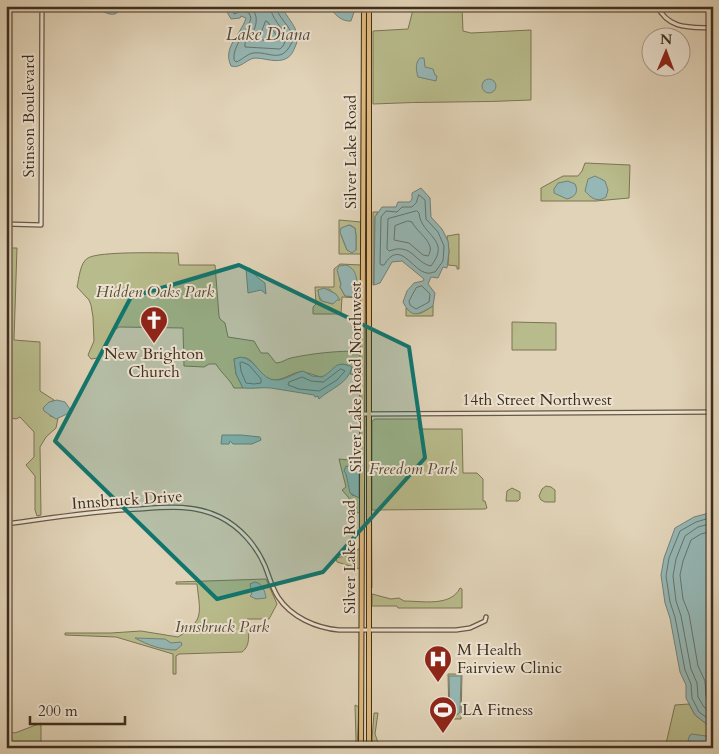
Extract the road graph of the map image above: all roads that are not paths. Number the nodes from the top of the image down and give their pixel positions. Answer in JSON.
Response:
{"nodes":[{"id":1,"x":42,"y":6,"type":"edge"},
{"id":2,"x":364,"y":6,"type":"edge"},
{"id":3,"x":369,"y":6,"type":"edge"},
{"id":4,"x":657,"y":6,"type":"edge"},
{"id":5,"x":713,"y":28,"type":"edge"},
{"id":6,"x":6,"y":224,"type":"edge"},
{"id":7,"x":713,"y":412,"type":"edge"},
{"id":8,"x":362,"y":414,"type":"junction"},
{"id":9,"x":368,"y":414,"type":"junction"},
{"id":10,"x":6,"y":524,"type":"edge"},
{"id":11,"x":486,"y":617,"type":"dead end"},
{"id":12,"x":363,"y":630,"type":"junction"},
{"id":13,"x":368,"y":630,"type":"junction"},
{"id":14,"x":361,"y":747,"type":"edge"},
{"id":15,"x":369,"y":748,"type":"edge"}],
"edges":[{"from":1,"to":6,"type":"street","name":"Stinson Boulevard"},
{"from":2,"to":8,"type":"main road","name":"Silver Lake Road"},
{"from":3,"to":9,"type":"main road","name":"Silver Lake Road Northwest"},
{"from":4,"to":5,"type":"street"},
{"from":7,"to":9,"type":"street","name":"14th Street Northwest"},
{"from":8,"to":9,"type":"street","name":"14th Street Northwest"},
{"from":8,"to":12,"type":"main road","name":"Silver Lake Road"},
{"from":9,"to":13,"type":"main road","name":"Silver Lake Road Northwest"},
{"from":10,"to":12,"type":"street","name":"Innsbruck Drive"},
{"from":11,"to":13,"type":"street","name":"Innsbruck Drive"},
{"from":12,"to":13,"type":"street","name":"Innsbruck Drive"},
{"from":12,"to":14,"type":"main road","name":"Silver Lake Road"},
{"from":13,"to":15,"type":"main road","name":"Silver Lake Road Northwest"}]}
